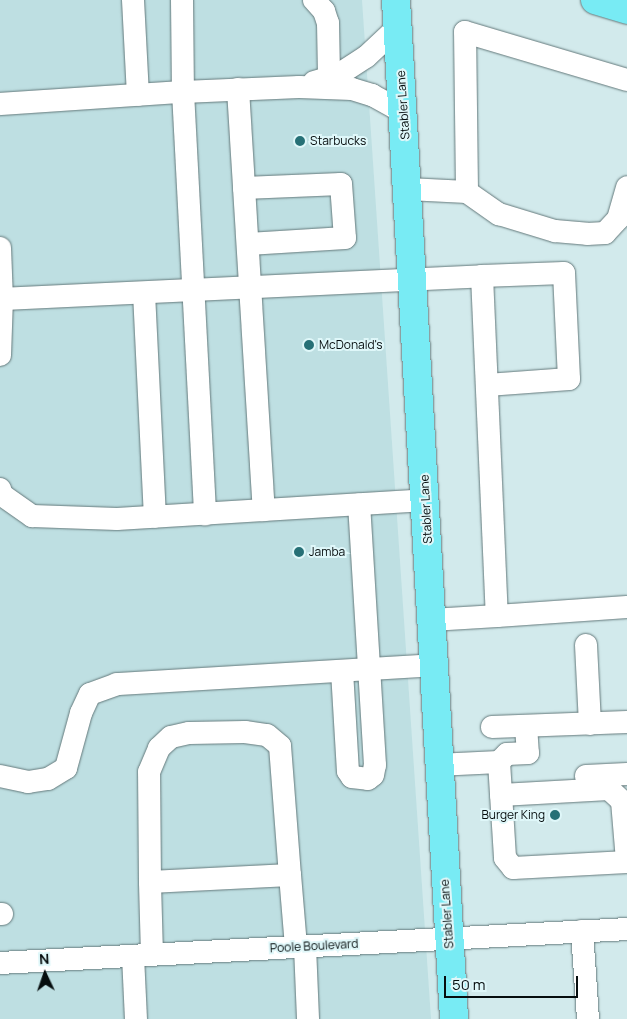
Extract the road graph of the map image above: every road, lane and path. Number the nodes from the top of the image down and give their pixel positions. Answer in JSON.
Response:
{"nodes":[{"id":1,"x":133,"y":0,"type":"edge"},
{"id":2,"x":182,"y":0,"type":"edge"},
{"id":3,"x":314,"y":0,"type":"edge"},
{"id":4,"x":396,"y":0,"type":"edge"},
{"id":5,"x":596,"y":0,"type":"edge"},
{"id":6,"x":627,"y":10,"type":"edge"},
{"id":7,"x":398,"y":28,"type":"junction"},
{"id":8,"x":329,"y":78,"type":"junction"},
{"id":9,"x":627,"y":80,"type":"edge"},
{"id":10,"x":299,"y":87,"type":"junction"},
{"id":11,"x":238,"y":89,"type":"junction"},
{"id":12,"x":183,"y":92,"type":"junction"},
{"id":13,"x":138,"y":95,"type":"junction"},
{"id":14,"x":0,"y":104,"type":"edge"},
{"id":15,"x":403,"y":112,"type":"junction"},
{"id":16,"x":627,"y":187,"type":"edge"},
{"id":17,"x":244,"y":188,"type":"junction"},
{"id":18,"x":408,"y":189,"type":"junction"},
{"id":19,"x":467,"y":192,"type":"junction"},
{"id":20,"x":248,"y":244,"type":"junction"},
{"id":21,"x":0,"y":248,"type":"edge"},
{"id":22,"x":482,"y":276,"type":"junction"},
{"id":23,"x":414,"y":279,"type":"junction"},
{"id":24,"x":250,"y":287,"type":"junction"},
{"id":25,"x":193,"y":290,"type":"junction"},
{"id":26,"x":144,"y":292,"type":"junction"},
{"id":27,"x":2,"y":299,"type":"junction"},
{"id":28,"x":0,"y":355,"type":"edge"},
{"id":29,"x":487,"y":385,"type":"junction"},
{"id":30,"x":0,"y":489,"type":"edge"},
{"id":31,"x":425,"y":500,"type":"junction"},
{"id":32,"x":359,"y":504,"type":"junction"},
{"id":33,"x":264,"y":510,"type":"junction"},
{"id":34,"x":205,"y":514,"type":"junction"},
{"id":35,"x":156,"y":517,"type":"junction"},
{"id":36,"x":627,"y":607,"type":"edge"},
{"id":37,"x":497,"y":616,"type":"junction"},
{"id":38,"x":431,"y":620,"type":"junction"},
{"id":39,"x":586,"y":645,"type":"dead end"},
{"id":40,"x":434,"y":666,"type":"junction"},
{"id":41,"x":370,"y":669,"type":"junction"},
{"id":42,"x":342,"y":671,"type":"junction"},
{"id":43,"x":627,"y":722,"type":"edge"},
{"id":44,"x":590,"y":724,"type":"junction"},
{"id":45,"x":526,"y":726,"type":"junction"},
{"id":46,"x":492,"y":727,"type":"dead end"},
{"id":47,"x":437,"y":764,"type":"junction"},
{"id":48,"x":627,"y":774,"type":"edge"},
{"id":49,"x":0,"y":776,"type":"edge"},
{"id":50,"x":500,"y":780,"type":"junction"},
{"id":51,"x":627,"y":861,"type":"edge"},
{"id":52,"x":290,"y":874,"type":"junction"},
{"id":53,"x":150,"y":882,"type":"junction"},
{"id":54,"x":627,"y":929,"type":"edge"},
{"id":55,"x":582,"y":931,"type":"junction"},
{"id":56,"x":448,"y":939,"type":"junction"},
{"id":57,"x":301,"y":947,"type":"junction"},
{"id":58,"x":143,"y":955,"type":"junction"},
{"id":59,"x":0,"y":963,"type":"edge"},
{"id":60,"x":136,"y":1019,"type":"edge"},
{"id":61,"x":308,"y":1019,"type":"edge"},
{"id":62,"x":454,"y":1019,"type":"edge"},
{"id":63,"x":588,"y":1019,"type":"edge"}],
"edges":[{"from":1,"to":13,"type":"street"},
{"from":2,"to":12,"type":"street"},
{"from":3,"to":8,"type":"street"},
{"from":4,"to":7,"type":"main road","name":"Stabler Lane"},
{"from":5,"to":6,"type":"main road"},
{"from":7,"to":8,"type":"street"},
{"from":7,"to":15,"type":"main road","name":"Stabler Lane"},
{"from":8,"to":10,"type":"street"},
{"from":9,"to":19,"type":"street"},
{"from":10,"to":11,"type":"street"},
{"from":10,"to":15,"type":"street"},
{"from":11,"to":12,"type":"street"},
{"from":11,"to":17,"type":"street"},
{"from":12,"to":13,"type":"street"},
{"from":12,"to":25,"type":"street"},
{"from":13,"to":14,"type":"street"},
{"from":15,"to":18,"type":"main road","name":"Stabler Lane"},
{"from":16,"to":19,"type":"street"},
{"from":17,"to":20,"type":"street"},
{"from":17,"to":20,"type":"street"},
{"from":18,"to":19,"type":"street"},
{"from":18,"to":23,"type":"main road","name":"Stabler Lane"},
{"from":20,"to":24,"type":"street"},
{"from":21,"to":27,"type":"street"},
{"from":22,"to":23,"type":"street"},
{"from":22,"to":29,"type":"street"},
{"from":22,"to":29,"type":"street"},
{"from":23,"to":24,"type":"street"},
{"from":23,"to":31,"type":"main road","name":"Stabler Lane"},
{"from":24,"to":25,"type":"street"},
{"from":24,"to":33,"type":"street"},
{"from":25,"to":26,"type":"street"},
{"from":25,"to":34,"type":"street"},
{"from":26,"to":27,"type":"street"},
{"from":26,"to":35,"type":"street"},
{"from":27,"to":28,"type":"street"},
{"from":29,"to":37,"type":"street"},
{"from":30,"to":35,"type":"street"},
{"from":31,"to":32,"type":"street"},
{"from":31,"to":38,"type":"main road","name":"Stabler Lane"},
{"from":32,"to":33,"type":"street"},
{"from":32,"to":41,"type":"street"},
{"from":33,"to":34,"type":"street"},
{"from":34,"to":35,"type":"street"},
{"from":36,"to":37,"type":"street"},
{"from":37,"to":38,"type":"street"},
{"from":38,"to":40,"type":"main road","name":"Stabler Lane"},
{"from":39,"to":44,"type":"street"},
{"from":40,"to":41,"type":"street"},
{"from":40,"to":47,"type":"main road","name":"Stabler Lane"},
{"from":41,"to":42,"type":"street"},
{"from":41,"to":42,"type":"street"},
{"from":42,"to":49,"type":"street"},
{"from":43,"to":44,"type":"street"},
{"from":44,"to":45,"type":"street"},
{"from":45,"to":46,"type":"street"},
{"from":45,"to":50,"type":"street"},
{"from":47,"to":50,"type":"street"},
{"from":47,"to":56,"type":"main road","name":"Stabler Lane"},
{"from":48,"to":50,"type":"street"},
{"from":50,"to":51,"type":"street"},
{"from":50,"to":51,"type":"street"},
{"from":52,"to":53,"type":"street"},
{"from":52,"to":53,"type":"street"},
{"from":52,"to":57,"type":"street"},
{"from":53,"to":58,"type":"street"},
{"from":54,"to":55,"type":"street","name":"Poole Boulevard"},
{"from":55,"to":56,"type":"street","name":"Poole Boulevard"},
{"from":55,"to":63,"type":"street"},
{"from":56,"to":57,"type":"street","name":"Poole Boulevard"},
{"from":56,"to":62,"type":"main road","name":"Stabler Lane"},
{"from":57,"to":58,"type":"street","name":"Poole Boulevard"},
{"from":57,"to":61,"type":"street"},
{"from":58,"to":59,"type":"street","name":"Poole Boulevard"},
{"from":58,"to":60,"type":"street"}]}
